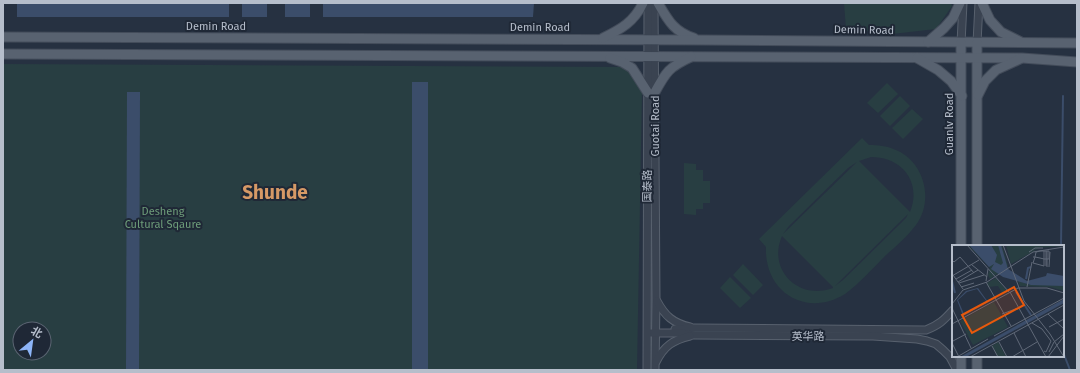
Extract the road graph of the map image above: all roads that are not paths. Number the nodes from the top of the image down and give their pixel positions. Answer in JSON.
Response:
{"nodes":[{"id":1,"x":643,"y":3,"type":"edge"},
{"id":2,"x":648,"y":3,"type":"edge"},
{"id":3,"x":654,"y":3,"type":"edge"},
{"id":4,"x":658,"y":3,"type":"edge"},
{"id":5,"x":961,"y":3,"type":"edge"},
{"id":6,"x":979,"y":3,"type":"edge"},
{"id":7,"x":982,"y":3,"type":"edge"},
{"id":8,"x":3,"y":37,"type":"edge"},
{"id":9,"x":601,"y":39,"type":"junction"},
{"id":10,"x":651,"y":40,"type":"junction"},
{"id":11,"x":699,"y":40,"type":"junction"},
{"id":12,"x":928,"y":42,"type":"junction"},
{"id":13,"x":961,"y":43,"type":"junction"},
{"id":14,"x":977,"y":43,"type":"junction"},
{"id":15,"x":1022,"y":43,"type":"junction"},
{"id":16,"x":1077,"y":43,"type":"edge"},
{"id":17,"x":3,"y":54,"type":"edge"},
{"id":18,"x":605,"y":56,"type":"junction"},
{"id":19,"x":650,"y":56,"type":"junction"},
{"id":20,"x":694,"y":56,"type":"junction"},
{"id":21,"x":916,"y":57,"type":"junction"},
{"id":22,"x":961,"y":57,"type":"junction"},
{"id":23,"x":977,"y":57,"type":"junction"},
{"id":24,"x":1022,"y":58,"type":"junction"},
{"id":25,"x":1077,"y":62,"type":"edge"},
{"id":26,"x":651,"y":93,"type":"junction"},
{"id":27,"x":962,"y":96,"type":"junction"},
{"id":28,"x":978,"y":96,"type":"junction"},
{"id":29,"x":961,"y":245,"type":"edge"},
{"id":30,"x":977,"y":245,"type":"edge"},
{"id":31,"x":656,"y":300,"type":"junction"},
{"id":32,"x":952,"y":311,"type":"edge"},
{"id":33,"x":647,"y":330,"type":"junction"},
{"id":34,"x":655,"y":331,"type":"junction"},
{"id":35,"x":694,"y":331,"type":"junction"},
{"id":36,"x":961,"y":357,"type":"edge"},
{"id":37,"x":977,"y":357,"type":"edge"},
{"id":38,"x":655,"y":367,"type":"edge"},
{"id":39,"x":647,"y":370,"type":"edge"},
{"id":40,"x":956,"y":370,"type":"edge"},
{"id":41,"x":961,"y":370,"type":"edge"},
{"id":42,"x":977,"y":370,"type":"edge"}],
"edges":[{"from":1,"to":9,"type":"main road"},
{"from":2,"to":10,"type":"street"},
{"from":3,"to":10,"type":"street"},
{"from":4,"to":11,"type":"main road"},
{"from":5,"to":12,"type":"main road"},
{"from":5,"to":13,"type":"street","name":"Guanlv Road"},
{"from":6,"to":14,"type":"street"},
{"from":7,"to":15,"type":"main road"},
{"from":8,"to":9,"type":"main road","name":"Demin Road"},
{"from":9,"to":10,"type":"main road","name":"Demin Road"},
{"from":10,"to":11,"type":"main road","name":"Demin Road"},
{"from":10,"to":19,"type":"street"},
{"from":11,"to":12,"type":"main road","name":"Demin Road"},
{"from":12,"to":13,"type":"main road","name":"Demin Road"},
{"from":13,"to":14,"type":"main road","name":"Demin Road"},
{"from":13,"to":22,"type":"main road","name":"Guanlv Road"},
{"from":14,"to":15,"type":"main road","name":"Demin Road"},
{"from":14,"to":23,"type":"main road"},
{"from":15,"to":16,"type":"main road","name":"Demin Road"},
{"from":17,"to":18,"type":"main road"},
{"from":18,"to":19,"type":"main road"},
{"from":18,"to":26,"type":"main road"},
{"from":19,"to":20,"type":"main road"},
{"from":19,"to":26,"type":"street","name":"国泰路"},
{"from":20,"to":21,"type":"main road"},
{"from":20,"to":26,"type":"main road"},
{"from":21,"to":22,"type":"main road"},
{"from":21,"to":27,"type":"main road"},
{"from":22,"to":23,"type":"main road"},
{"from":22,"to":27,"type":"main road","name":"Guanlv Road"},
{"from":23,"to":24,"type":"main road"},
{"from":23,"to":28,"type":"main road"},
{"from":24,"to":25,"type":"main road"},
{"from":24,"to":28,"type":"main road"},
{"from":26,"to":31,"type":"street","name":"Guotai Road"},
{"from":26,"to":33,"type":"street","name":"国泰路"},
{"from":27,"to":29,"type":"main road","name":"Guanlv Road"},
{"from":28,"to":30,"type":"main road"},
{"from":31,"to":34,"type":"street","name":"Guotai Road"},
{"from":31,"to":35,"type":"street"},
{"from":32,"to":35,"type":"street","name":"英华路"},
{"from":33,"to":34,"type":"street","name":"英华路"},
{"from":33,"to":39,"type":"street","name":"国泰路"},
{"from":34,"to":35,"type":"street","name":"英华路"},
{"from":34,"to":38,"type":"street","name":"Guotai Road"},
{"from":35,"to":38,"type":"street"},
{"from":35,"to":40,"type":"street","name":"英华路"},
{"from":36,"to":41,"type":"main road"},
{"from":37,"to":42,"type":"main road"}]}
